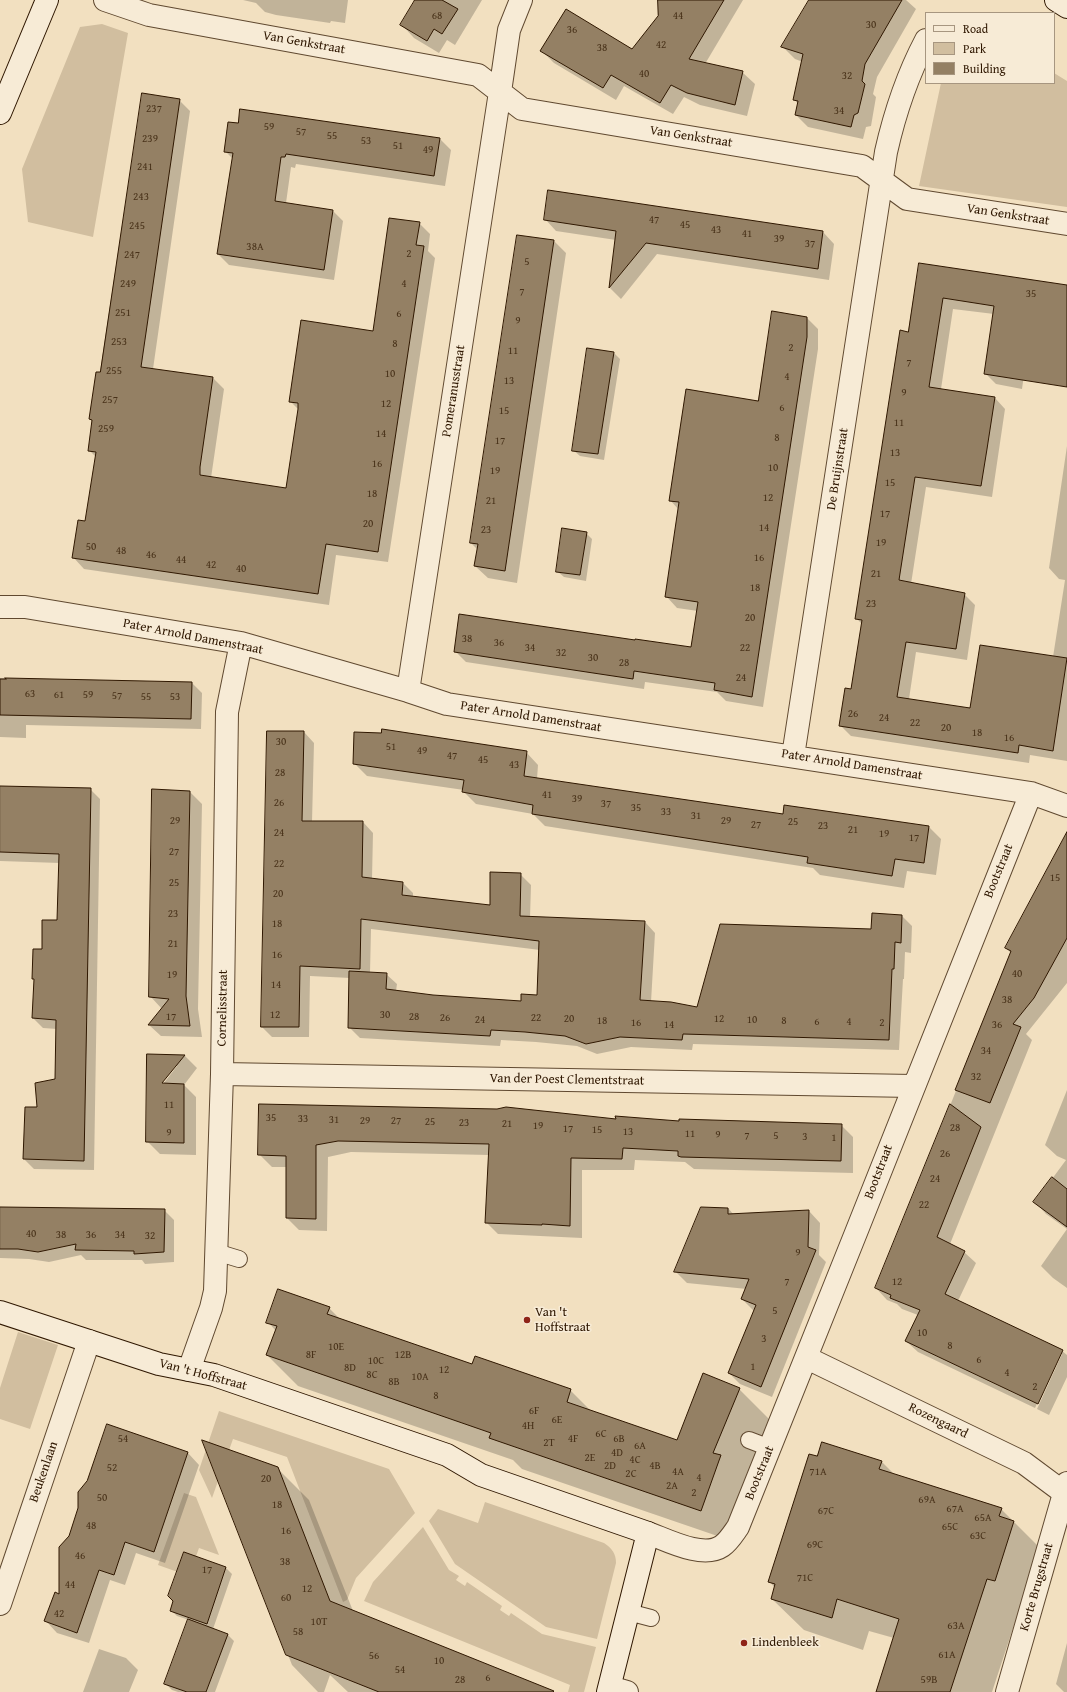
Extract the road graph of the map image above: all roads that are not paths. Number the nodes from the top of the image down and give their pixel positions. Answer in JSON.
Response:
{"nodes":[{"id":1,"x":46,"y":0,"type":"edge"},
{"id":2,"x":105,"y":0,"type":"edge"},
{"id":3,"x":521,"y":0,"type":"edge"},
{"id":4,"x":1056,"y":0,"type":"edge"},
{"id":5,"x":1067,"y":7,"type":"edge"},
{"id":6,"x":925,"y":42,"type":"edge"},
{"id":7,"x":500,"y":92,"type":"junction"},
{"id":8,"x":0,"y":113,"type":"edge"},
{"id":9,"x":883,"y":181,"type":"junction"},
{"id":10,"x":1067,"y":224,"type":"edge"},
{"id":11,"x":0,"y":607,"type":"edge"},
{"id":12,"x":241,"y":643,"type":"junction"},
{"id":13,"x":408,"y":691,"type":"junction"},
{"id":14,"x":793,"y":756,"type":"junction"},
{"id":15,"x":1031,"y":793,"type":"junction"},
{"id":16,"x":1067,"y":806,"type":"edge"},
{"id":17,"x":222,"y":1074,"type":"junction"},
{"id":18,"x":913,"y":1086,"type":"junction"},
{"id":19,"x":216,"y":1252,"type":"junction"},
{"id":20,"x":239,"y":1259,"type":"dead end"},
{"id":21,"x":0,"y":1312,"type":"edge"},
{"id":22,"x":89,"y":1341,"type":"junction"},
{"id":23,"x":807,"y":1358,"type":"junction"},
{"id":24,"x":189,"y":1370,"type":"junction"},
{"id":25,"x":749,"y":1440,"type":"dead end"},
{"id":26,"x":770,"y":1448,"type":"junction"},
{"id":27,"x":1066,"y":1490,"type":"edge"},
{"id":28,"x":648,"y":1533,"type":"junction"},
{"id":29,"x":721,"y":1547,"type":"joint"},
{"id":30,"x":0,"y":1604,"type":"edge"},
{"id":31,"x":628,"y":1612,"type":"junction"},
{"id":32,"x":651,"y":1618,"type":"dead end"},
{"id":33,"x":615,"y":1690,"type":"edge"},
{"id":34,"x":1007,"y":1692,"type":"edge"}],
"edges":[{"from":1,"to":8,"type":"street"},
{"from":2,"to":7,"type":"street","name":"Van Genkstraat"},
{"from":3,"to":7,"type":"street"},
{"from":4,"to":5,"type":"street"},
{"from":6,"to":9,"type":"street"},
{"from":7,"to":9,"type":"street","name":"Van Genkstraat"},
{"from":7,"to":13,"type":"street","name":"Pomeranusstraat"},
{"from":9,"to":10,"type":"street","name":"Van Genkstraat"},
{"from":9,"to":14,"type":"street","name":"De Bruijnstraat"},
{"from":11,"to":12,"type":"street","name":"Pater Arnold Damenstraat"},
{"from":12,"to":13,"type":"street","name":"Pater Arnold Damenstraat"},
{"from":12,"to":17,"type":"street","name":"Cornelisstraat"},
{"from":13,"to":14,"type":"street","name":"Pater Arnold Damenstraat"},
{"from":14,"to":15,"type":"street","name":"Pater Arnold Damenstraat"},
{"from":15,"to":16,"type":"street","name":"Pater Arnold Damenstraat"},
{"from":15,"to":18,"type":"street","name":"Bootstraat"},
{"from":17,"to":18,"type":"street","name":"Van der Poest Clementstraat"},
{"from":17,"to":19,"type":"street","name":"Cornelisstraat"},
{"from":18,"to":23,"type":"street","name":"Bootstraat"},
{"from":19,"to":20,"type":"lane"},
{"from":19,"to":24,"type":"street","name":"Cornelisstraat"},
{"from":21,"to":22,"type":"street","name":"Van 't Hoffstraat"},
{"from":22,"to":24,"type":"street","name":"Van 't Hoffstraat"},
{"from":22,"to":30,"type":"street","name":"Beukenlaan"},
{"from":23,"to":26,"type":"street","name":"Bootstraat"},
{"from":23,"to":27,"type":"street","name":"Rozengaard"},
{"from":24,"to":28,"type":"street","name":"Van 't Hoffstraat"},
{"from":25,"to":26,"type":"lane"},
{"from":26,"to":29,"type":"street","name":"Bootstraat"},
{"from":27,"to":34,"type":"street","name":"Korte Brugstraat"},
{"from":28,"to":29,"type":"street","name":"Van 't Hoffstraat"},
{"from":28,"to":31,"type":"street"},
{"from":31,"to":32,"type":"lane"},
{"from":31,"to":33,"type":"street"}]}
